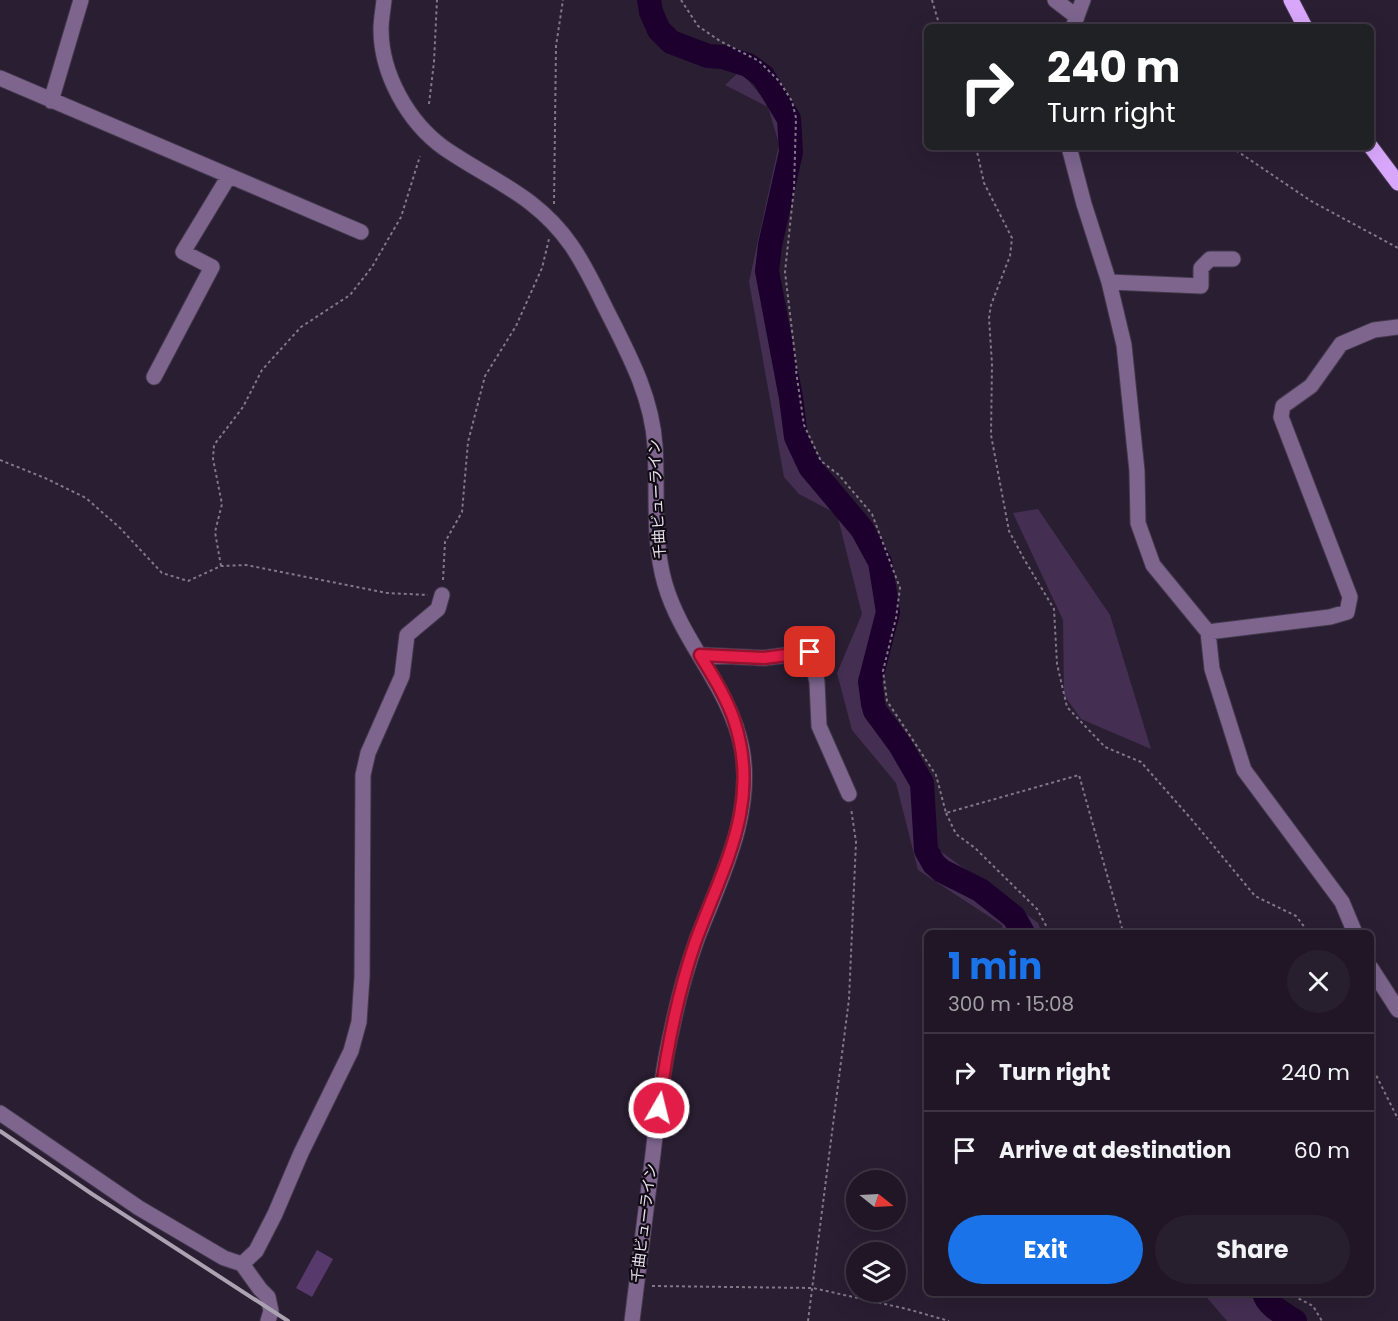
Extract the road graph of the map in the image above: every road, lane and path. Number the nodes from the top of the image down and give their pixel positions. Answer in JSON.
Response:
{"nodes":[{"id":1,"x":81,"y":0,"type":"edge"},
{"id":2,"x":384,"y":0,"type":"edge"},
{"id":3,"x":437,"y":0,"type":"edge"},
{"id":4,"x":563,"y":0,"type":"edge"},
{"id":5,"x":681,"y":0,"type":"edge"},
{"id":6,"x":932,"y":0,"type":"edge"},
{"id":7,"x":1056,"y":0,"type":"edge"},
{"id":8,"x":1083,"y":0,"type":"edge"},
{"id":9,"x":1291,"y":0,"type":"edge"},
{"id":10,"x":1075,"y":22,"type":"edge"},
{"id":11,"x":939,"y":24,"type":"edge"},
{"id":12,"x":1303,"y":24,"type":"edge"},
{"id":13,"x":0,"y":78,"type":"edge"},
{"id":14,"x":51,"y":101,"type":"junction"},
{"id":15,"x":429,"y":104,"type":"dead end"},
{"id":16,"x":977,"y":150,"type":"edge"},
{"id":17,"x":1070,"y":150,"type":"edge"},
{"id":18,"x":1235,"y":150,"type":"edge"},
{"id":19,"x":1373,"y":150,"type":"edge"},
{"id":20,"x":420,"y":156,"type":"dead end"},
{"id":21,"x":230,"y":176,"type":"junction"},
{"id":22,"x":1398,"y":183,"type":"edge"},
{"id":23,"x":553,"y":220,"type":"junction"},
{"id":24,"x":361,"y":232,"type":"dead end"},
{"id":25,"x":1398,"y":248,"type":"edge"},
{"id":26,"x":1233,"y":259,"type":"dead end"},
{"id":27,"x":1109,"y":282,"type":"junction"},
{"id":28,"x":1398,"y":327,"type":"edge"},
{"id":29,"x":796,"y":371,"type":"junction"},
{"id":30,"x":798,"y":375,"type":"dead end"},
{"id":31,"x":154,"y":377,"type":"dead end"},
{"id":32,"x":0,"y":460,"type":"edge"},
{"id":33,"x":221,"y":566,"type":"junction"},
{"id":34,"x":442,"y":595,"type":"junction"},
{"id":35,"x":1208,"y":632,"type":"junction"},
{"id":36,"x":700,"y":655,"type":"junction"},
{"id":37,"x":849,"y":794,"type":"joint"},
{"id":38,"x":946,"y":813,"type":"junction"},
{"id":39,"x":1122,"y":928,"type":"dead end"},
{"id":40,"x":1048,"y":930,"type":"edge"},
{"id":41,"x":1307,"y":930,"type":"edge"},
{"id":42,"x":1354,"y":930,"type":"edge"},
{"id":43,"x":1374,"y":973,"type":"edge"},
{"id":44,"x":1398,"y":1010,"type":"edge"},
{"id":45,"x":1374,"y":1071,"type":"edge"},
{"id":46,"x":0,"y":1113,"type":"edge"},
{"id":47,"x":1398,"y":1119,"type":"edge"},
{"id":48,"x":242,"y":1264,"type":"junction"},
{"id":49,"x":637,"y":1286,"type":"junction"},
{"id":50,"x":813,"y":1288,"type":"junction"},
{"id":51,"x":1294,"y":1296,"type":"edge"},
{"id":52,"x":268,"y":1321,"type":"edge"},
{"id":53,"x":632,"y":1321,"type":"edge"},
{"id":54,"x":808,"y":1321,"type":"edge"},
{"id":55,"x":949,"y":1321,"type":"edge"},
{"id":56,"x":1322,"y":1321,"type":"edge"}],
"edges":[{"from":1,"to":14,"type":"street"},
{"from":2,"to":23,"type":"street","name":"千曲ビューライン"},
{"from":3,"to":15,"type":"path"},
{"from":4,"to":23,"type":"path"},
{"from":5,"to":29,"type":"path"},
{"from":6,"to":11,"type":"path"},
{"from":7,"to":10,"type":"street"},
{"from":8,"to":10,"type":"street"},
{"from":9,"to":12,"type":"main road"},
{"from":13,"to":14,"type":"street"},
{"from":14,"to":21,"type":"street"},
{"from":16,"to":41,"type":"path"},
{"from":17,"to":27,"type":"street"},
{"from":18,"to":25,"type":"path"},
{"from":19,"to":22,"type":"main road"},
{"from":20,"to":33,"type":"path"},
{"from":21,"to":24,"type":"street"},
{"from":21,"to":31,"type":"street"},
{"from":23,"to":34,"type":"path"},
{"from":23,"to":36,"type":"street","name":"千曲ビューライン"},
{"from":26,"to":27,"type":"street"},
{"from":27,"to":35,"type":"street"},
{"from":28,"to":35,"type":"street"},
{"from":29,"to":30,"type":"path"},
{"from":29,"to":38,"type":"path"},
{"from":32,"to":33,"type":"path"},
{"from":33,"to":34,"type":"path"},
{"from":34,"to":48,"type":"street"},
{"from":35,"to":42,"type":"street"},
{"from":36,"to":37,"type":"street"},
{"from":36,"to":49,"type":"street","name":"千曲ビューライン"},
{"from":37,"to":50,"type":"path"},
{"from":38,"to":39,"type":"path"},
{"from":38,"to":40,"type":"path"},
{"from":43,"to":44,"type":"street"},
{"from":45,"to":47,"type":"path"},
{"from":46,"to":48,"type":"street"},
{"from":48,"to":52,"type":"street"},
{"from":49,"to":50,"type":"path"},
{"from":49,"to":53,"type":"street","name":"千曲ビューライン"},
{"from":50,"to":54,"type":"path"},
{"from":50,"to":55,"type":"path"},
{"from":51,"to":56,"type":"path"}]}
